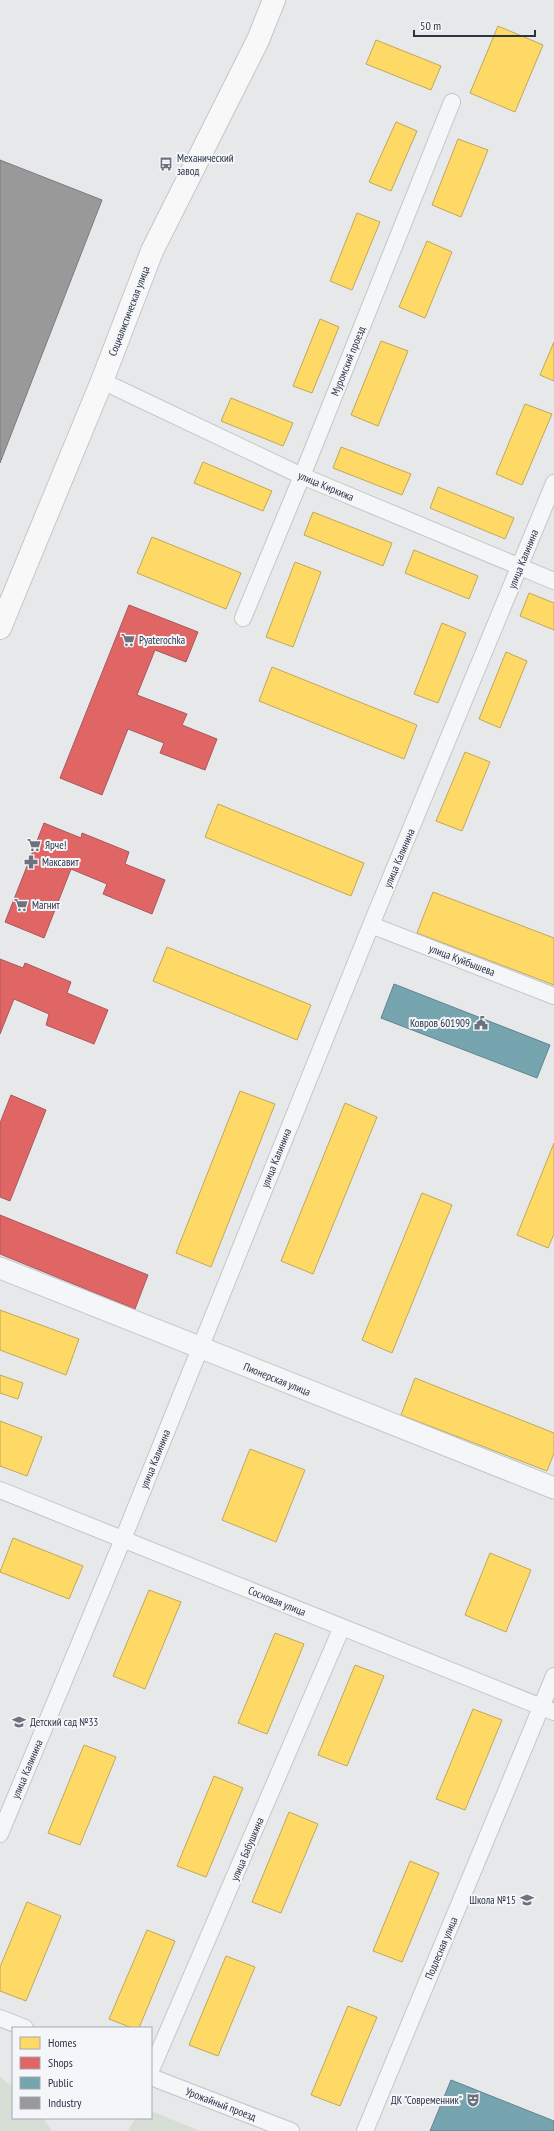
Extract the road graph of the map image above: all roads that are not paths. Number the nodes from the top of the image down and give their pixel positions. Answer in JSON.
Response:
{"nodes":[{"id":1,"x":274,"y":0,"type":"edge"},
{"id":2,"x":452,"y":102,"type":"dead end"},
{"id":3,"x":102,"y":381,"type":"junction"},
{"id":4,"x":302,"y":476,"type":"junction"},
{"id":5,"x":554,"y":483,"type":"edge"},
{"id":6,"x":520,"y":567,"type":"junction"},
{"id":7,"x":554,"y":581,"type":"edge"},
{"id":8,"x":243,"y":618,"type":"dead end"},
{"id":9,"x":0,"y":628,"type":"edge"},
{"id":10,"x":371,"y":925,"type":"junction"},
{"id":11,"x":554,"y":996,"type":"edge"},
{"id":12,"x":0,"y":1268,"type":"edge"},
{"id":13,"x":199,"y":1348,"type":"junction"},
{"id":14,"x":554,"y":1488,"type":"edge"},
{"id":15,"x":0,"y":1490,"type":"edge"},
{"id":16,"x":123,"y":1539,"type":"junction"},
{"id":17,"x":342,"y":1627,"type":"junction"},
{"id":18,"x":554,"y":1676,"type":"edge"},
{"id":19,"x":548,"y":1709,"type":"edge"},
{"id":20,"x":0,"y":1834,"type":"edge"},
{"id":21,"x":0,"y":2018,"type":"edge"},
{"id":22,"x":22,"y":2027,"type":"edge"},
{"id":23,"x":152,"y":2068,"type":"edge"},
{"id":24,"x":152,"y":2077,"type":"edge"},
{"id":25,"x":291,"y":2131,"type":"edge"},
{"id":26,"x":365,"y":2131,"type":"edge"}],
"edges":[{"from":1,"to":3,"type":"main road","name":"Социалистическая улица"},
{"from":2,"to":4,"type":"street","name":"Муромский проезд"},
{"from":3,"to":4,"type":"street","name":"улица Киркижа"},
{"from":3,"to":9,"type":"main road","name":"Социалистическая улица"},
{"from":4,"to":6,"type":"street","name":"улица Киркижа"},
{"from":4,"to":8,"type":"street","name":"Муромский проезд"},
{"from":5,"to":6,"type":"street","name":"улица Калинина"},
{"from":6,"to":7,"type":"street","name":"улица Киркижа"},
{"from":6,"to":10,"type":"street","name":"улица Калинина"},
{"from":10,"to":11,"type":"street","name":"улица Куйбышева"},
{"from":10,"to":13,"type":"street","name":"улица Калинина"},
{"from":12,"to":13,"type":"street","name":"Пионерская улица"},
{"from":13,"to":14,"type":"street","name":"Пионерская улица"},
{"from":13,"to":16,"type":"street","name":"улица Калинина"},
{"from":15,"to":16,"type":"street","name":"Сосновая улица"},
{"from":16,"to":17,"type":"street","name":"Сосновая улица"},
{"from":16,"to":20,"type":"street","name":"улица Калинина"},
{"from":17,"to":19,"type":"street","name":"Сосновая улица"},
{"from":17,"to":23,"type":"street","name":"улица Бабушкина"},
{"from":18,"to":19,"type":"street","name":"Подлесная улица"},
{"from":19,"to":26,"type":"street","name":"Подлесная улица"},
{"from":21,"to":22,"type":"street"},
{"from":24,"to":25,"type":"street","name":"Урожайный проезд"}]}
